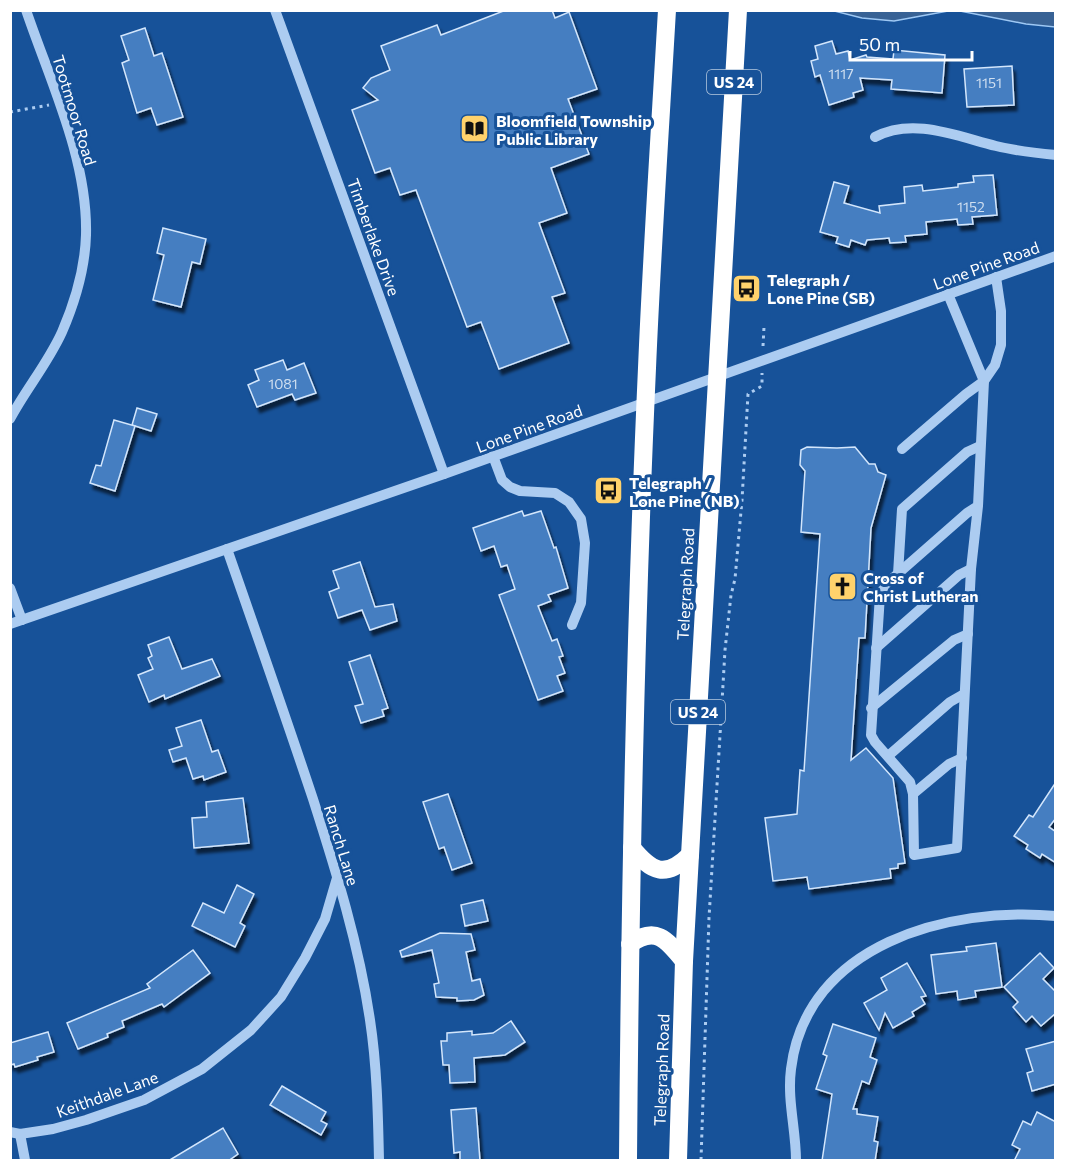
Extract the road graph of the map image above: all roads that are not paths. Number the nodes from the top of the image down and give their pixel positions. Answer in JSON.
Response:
{"nodes":[{"id":1,"x":26,"y":10,"type":"edge"},
{"id":2,"x":274,"y":10,"type":"edge"},
{"id":3,"x":667,"y":10,"type":"edge"},
{"id":4,"x":738,"y":10,"type":"edge"},
{"id":5,"x":875,"y":137,"type":"dead end"},
{"id":6,"x":1056,"y":155,"type":"edge"},
{"id":7,"x":1056,"y":256,"type":"edge"},
{"id":8,"x":996,"y":277,"type":"junction"},
{"id":9,"x":948,"y":294,"type":"junction"},
{"id":10,"x":717,"y":377,"type":"junction"},
{"id":11,"x":984,"y":381,"type":"junction"},
{"id":12,"x":646,"y":402,"type":"junction"},
{"id":13,"x":10,"y":419,"type":"edge"},
{"id":14,"x":980,"y":446,"type":"junction"},
{"id":15,"x":902,"y":449,"type":"dead end"},
{"id":16,"x":493,"y":456,"type":"junction"},
{"id":17,"x":444,"y":474,"type":"junction"},
{"id":18,"x":978,"y":506,"type":"junction"},
{"id":19,"x":227,"y":549,"type":"junction"},
{"id":20,"x":972,"y":569,"type":"junction"},
{"id":21,"x":898,"y":574,"type":"junction"},
{"id":22,"x":10,"y":588,"type":"edge"},
{"id":23,"x":22,"y":620,"type":"junction"},
{"id":24,"x":10,"y":624,"type":"edge"},
{"id":25,"x":572,"y":625,"type":"dead end"},
{"id":26,"x":968,"y":634,"type":"junction"},
{"id":27,"x":876,"y":648,"type":"junction"},
{"id":28,"x":964,"y":694,"type":"junction"},
{"id":29,"x":871,"y":708,"type":"junction"},
{"id":30,"x":888,"y":756,"type":"junction"},
{"id":31,"x":962,"y":758,"type":"junction"},
{"id":32,"x":913,"y":794,"type":"junction"},
{"id":33,"x":632,"y":848,"type":"junction"},
{"id":34,"x":690,"y":855,"type":"junction"},
{"id":35,"x":337,"y":877,"type":"junction"},
{"id":36,"x":1056,"y":916,"type":"edge"},
{"id":37,"x":630,"y":944,"type":"junction"},
{"id":38,"x":684,"y":961,"type":"junction"},
{"id":39,"x":15,"y":1133,"type":"edge"},
{"id":40,"x":25,"y":1161,"type":"edge"},
{"id":41,"x":379,"y":1161,"type":"edge"},
{"id":42,"x":628,"y":1161,"type":"edge"},
{"id":43,"x":678,"y":1161,"type":"edge"},
{"id":44,"x":796,"y":1161,"type":"edge"}],
"edges":[{"from":1,"to":13,"type":"street","name":"Tootmoor Road"},
{"from":2,"to":17,"type":"street","name":"Timberlake Drive"},
{"from":3,"to":12,"type":"highway","name":"Telegraph Road"},
{"from":4,"to":10,"type":"highway","name":"Telegraph Road","number":"US 24"},
{"from":5,"to":6,"type":"street"},
{"from":7,"to":8,"type":"street","name":"Lone Pine Road"},
{"from":8,"to":9,"type":"street","name":"Lone Pine Road"},
{"from":8,"to":11,"type":"street"},
{"from":9,"to":10,"type":"street","name":"Lone Pine Road"},
{"from":9,"to":11,"type":"street"},
{"from":10,"to":12,"type":"street","name":"Lone Pine Road"},
{"from":10,"to":34,"type":"highway","name":"Telegraph Road","number":"US 24"},
{"from":11,"to":14,"type":"street"},
{"from":11,"to":15,"type":"street"},
{"from":12,"to":16,"type":"street","name":"Lone Pine Road"},
{"from":12,"to":33,"type":"highway","name":"Telegraph Road"},
{"from":14,"to":18,"type":"street"},
{"from":14,"to":21,"type":"street"},
{"from":16,"to":17,"type":"street","name":"Lone Pine Road"},
{"from":16,"to":25,"type":"street"},
{"from":17,"to":19,"type":"street","name":"Lone Pine Road"},
{"from":18,"to":20,"type":"street"},
{"from":18,"to":21,"type":"street"},
{"from":19,"to":23,"type":"street","name":"Lone Pine Road"},
{"from":19,"to":35,"type":"street","name":"Ranch Lane"},
{"from":20,"to":26,"type":"street"},
{"from":20,"to":27,"type":"street"},
{"from":21,"to":27,"type":"street"},
{"from":22,"to":23,"type":"street"},
{"from":23,"to":24,"type":"street","name":"Lone Pine Road"},
{"from":26,"to":28,"type":"street"},
{"from":26,"to":29,"type":"street"},
{"from":27,"to":29,"type":"street"},
{"from":28,"to":30,"type":"street"},
{"from":28,"to":31,"type":"street"},
{"from":29,"to":30,"type":"street"},
{"from":30,"to":32,"type":"street"},
{"from":31,"to":32,"type":"street"},
{"from":31,"to":32,"type":"street"},
{"from":33,"to":34,"type":"highway"},
{"from":33,"to":37,"type":"highway","name":"Telegraph Road"},
{"from":34,"to":38,"type":"highway","name":"Telegraph Road","number":"US 24"},
{"from":35,"to":39,"type":"street","name":"Keithdale Lane"},
{"from":35,"to":41,"type":"street","name":"Ranch Lane"},
{"from":36,"to":44,"type":"street"},
{"from":37,"to":38,"type":"highway"},
{"from":37,"to":42,"type":"highway","name":"Telegraph Road"},
{"from":38,"to":43,"type":"highway","name":"Telegraph Road","number":"US 24"},
{"from":39,"to":40,"type":"street","name":"Keithdale Lane"}]}
